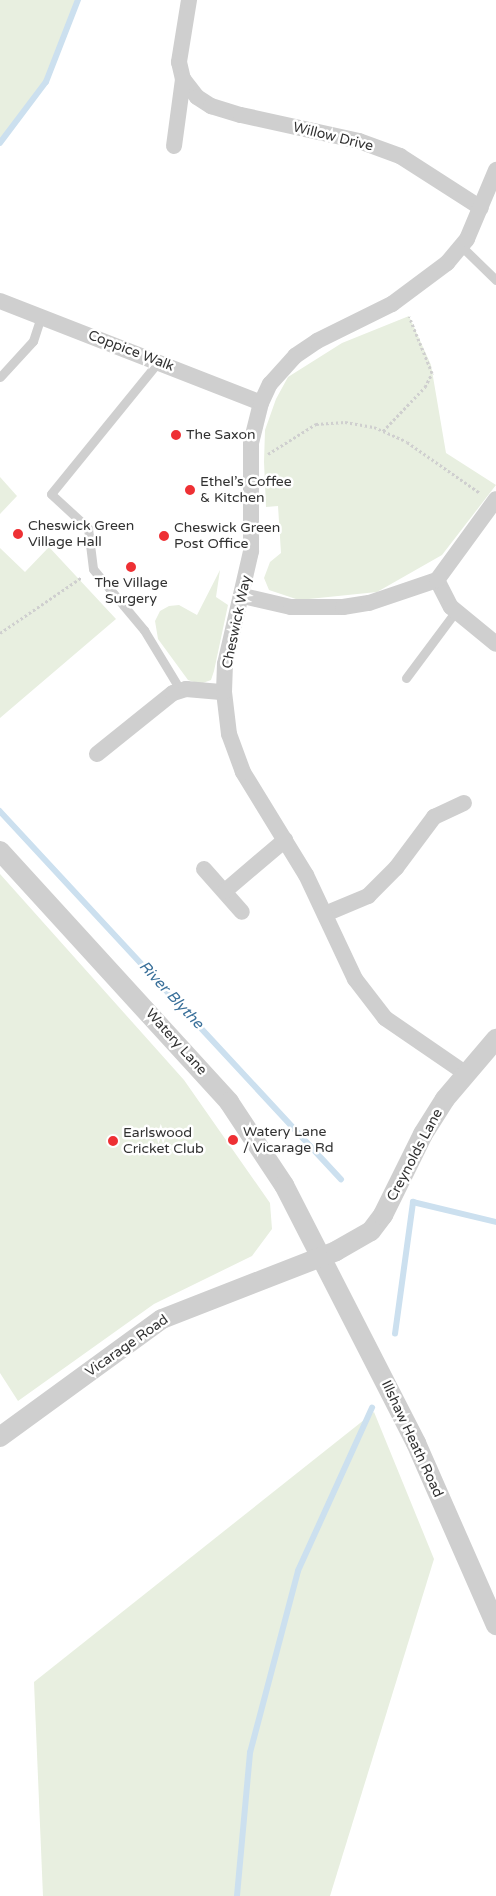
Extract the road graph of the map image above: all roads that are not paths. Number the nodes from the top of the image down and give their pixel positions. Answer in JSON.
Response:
{"nodes":[{"id":1,"x":189,"y":0,"type":"edge"},
{"id":2,"x":183,"y":79,"type":"junction"},
{"id":3,"x":174,"y":146,"type":"dead end"},
{"id":4,"x":496,"y":170,"type":"edge"},
{"id":5,"x":481,"y":208,"type":"junction"},
{"id":6,"x":461,"y":246,"type":"junction"},
{"id":7,"x":496,"y":280,"type":"edge"},
{"id":8,"x":0,"y":301,"type":"edge"},
{"id":9,"x":41,"y":316,"type":"junction"},
{"id":10,"x":159,"y":362,"type":"junction"},
{"id":11,"x":0,"y":377,"type":"edge"},
{"id":12,"x":260,"y":403,"type":"junction"},
{"id":13,"x":495,"y":500,"type":"edge"},
{"id":14,"x":437,"y":580,"type":"junction"},
{"id":15,"x":243,"y":596,"type":"junction"},
{"id":16,"x":456,"y":611,"type":"junction"},
{"id":17,"x":496,"y":644,"type":"edge"},
{"id":18,"x":406,"y":678,"type":"dead end"},
{"id":19,"x":182,"y":691,"type":"junction"},
{"id":20,"x":224,"y":692,"type":"junction"},
{"id":21,"x":97,"y":754,"type":"dead end"},
{"id":22,"x":464,"y":803,"type":"dead end"},
{"id":23,"x":285,"y":840,"type":"junction"},
{"id":24,"x":0,"y":852,"type":"edge"},
{"id":25,"x":204,"y":869,"type":"dead end"},
{"id":26,"x":225,"y":891,"type":"junction"},
{"id":27,"x":242,"y":912,"type":"dead end"},
{"id":28,"x":325,"y":914,"type":"junction"},
{"id":29,"x":496,"y":1039,"type":"edge"},
{"id":30,"x":465,"y":1073,"type":"junction"},
{"id":31,"x":322,"y":1256,"type":"junction"},
{"id":32,"x":0,"y":1437,"type":"edge"},
{"id":33,"x":496,"y":1625,"type":"edge"}],
"edges":[{"from":1,"to":2,"type":"street"},
{"from":2,"to":3,"type":"street"},
{"from":2,"to":5,"type":"street","name":"Willow Drive"},
{"from":4,"to":5,"type":"street","name":"Cheswick Way"},
{"from":5,"to":6,"type":"street","name":"Cheswick Way"},
{"from":6,"to":7,"type":"lane"},
{"from":6,"to":12,"type":"street","name":"Cheswick Way"},
{"from":8,"to":9,"type":"street","name":"Coppice Walk"},
{"from":9,"to":10,"type":"street","name":"Coppice Walk"},
{"from":9,"to":11,"type":"lane"},
{"from":10,"to":12,"type":"street","name":"Coppice Walk"},
{"from":10,"to":19,"type":"lane"},
{"from":12,"to":15,"type":"street","name":"Cheswick Way"},
{"from":13,"to":14,"type":"street"},
{"from":14,"to":15,"type":"street"},
{"from":14,"to":16,"type":"street"},
{"from":15,"to":20,"type":"street","name":"Cheswick Way"},
{"from":16,"to":17,"type":"street"},
{"from":16,"to":18,"type":"lane"},
{"from":19,"to":20,"type":"street"},
{"from":19,"to":21,"type":"street"},
{"from":20,"to":23,"type":"street","name":"Cheswick Way"},
{"from":22,"to":28,"type":"street"},
{"from":23,"to":26,"type":"street"},
{"from":23,"to":28,"type":"street","name":"Cheswick Way"},
{"from":24,"to":31,"type":"street","name":"Watery Lane"},
{"from":25,"to":26,"type":"street"},
{"from":26,"to":27,"type":"street"},
{"from":28,"to":30,"type":"street","name":"Cheswick Way"},
{"from":29,"to":30,"type":"street","name":"Creynolds Lane"},
{"from":30,"to":31,"type":"street","name":"Creynolds Lane"},
{"from":31,"to":32,"type":"street","name":"Vicarage Road"},
{"from":31,"to":33,"type":"street","name":"Illshaw Heath Road"}]}
